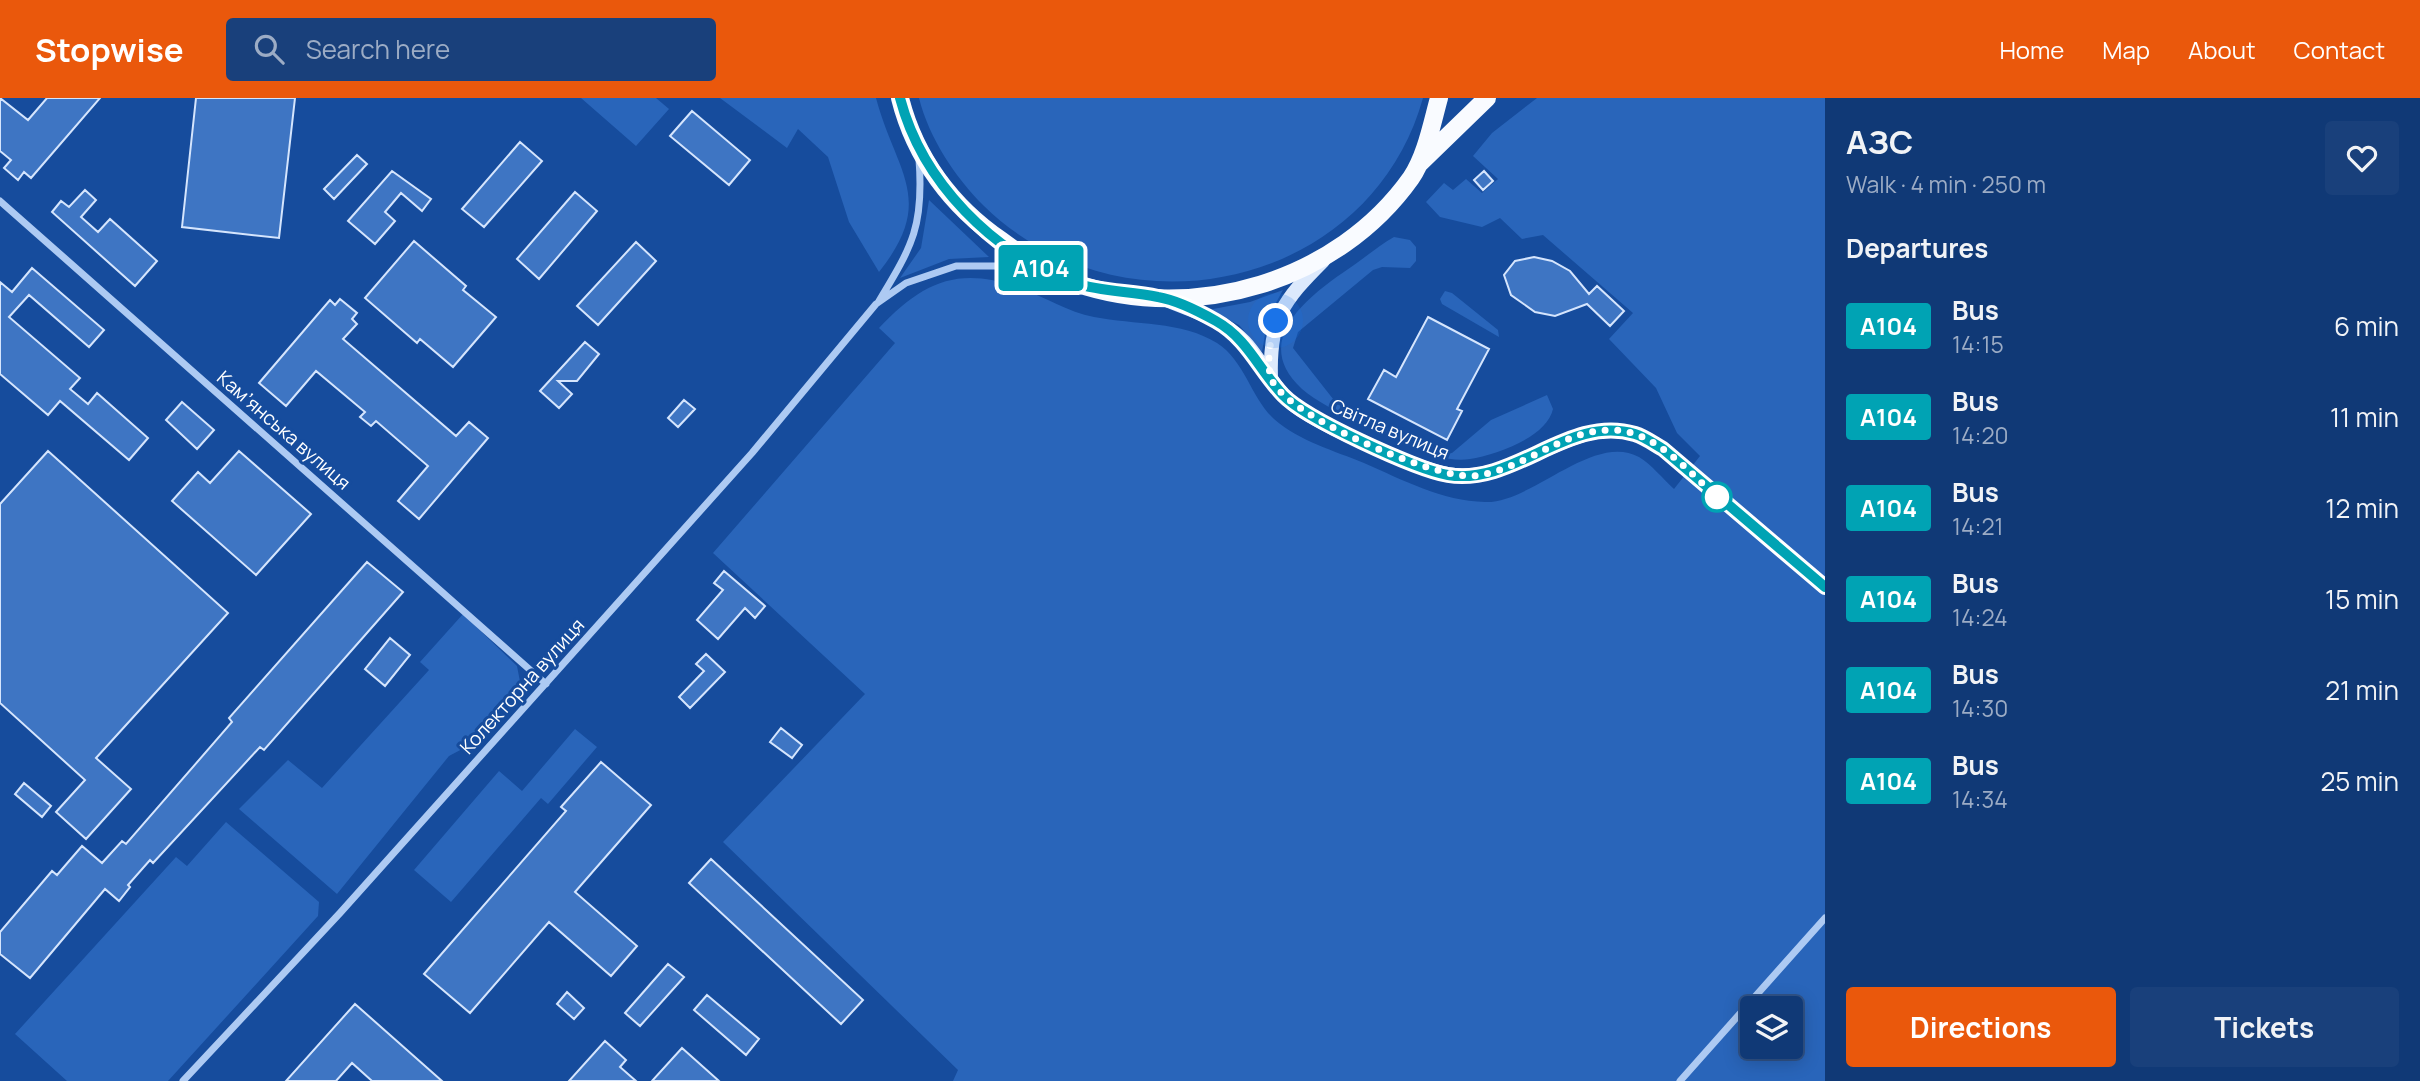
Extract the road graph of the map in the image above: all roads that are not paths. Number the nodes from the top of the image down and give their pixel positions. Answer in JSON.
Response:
{"nodes":[{"id":1,"x":900,"y":98,"type":"edge"},
{"id":2,"x":1439,"y":98,"type":"edge"},
{"id":3,"x":1488,"y":98,"type":"edge"},
{"id":4,"x":918,"y":146,"type":"junction"},
{"id":5,"x":1418,"y":165,"type":"junction"},
{"id":6,"x":0,"y":201,"type":"edge"},
{"id":7,"x":1329,"y":256,"type":"junction"},
{"id":8,"x":1038,"y":266,"type":"junction"},
{"id":9,"x":1160,"y":297,"type":"junction"},
{"id":10,"x":876,"y":304,"type":"junction"},
{"id":11,"x":1271,"y":378,"type":"junction"},
{"id":12,"x":1825,"y":587,"type":"edge"},
{"id":13,"x":545,"y":684,"type":"junction"},
{"id":14,"x":1825,"y":918,"type":"edge"},
{"id":15,"x":183,"y":1081,"type":"edge"},
{"id":16,"x":1680,"y":1081,"type":"edge"}],
"edges":[{"from":1,"to":4,"type":"main road"},
{"from":2,"to":5,"type":"main road"},
{"from":3,"to":5,"type":"main road"},
{"from":4,"to":8,"type":"main road"},
{"from":4,"to":10,"type":"street","name":"Колекторна вулиця"},
{"from":5,"to":7,"type":"main road"},
{"from":6,"to":13,"type":"street","name":"Камʼянська вулиця"},
{"from":7,"to":9,"type":"main road"},
{"from":7,"to":11,"type":"main road"},
{"from":8,"to":9,"type":"main road"},
{"from":8,"to":10,"type":"street","name":"Колекторна вулиця"},
{"from":9,"to":11,"type":"main road","name":"Світла вулиця"},
{"from":10,"to":13,"type":"street","name":"Колекторна вулиця"},
{"from":11,"to":12,"type":"main road","name":"Світла вулиця"},
{"from":13,"to":15,"type":"street","name":"Колекторна вулиця"},
{"from":14,"to":16,"type":"street"}]}
